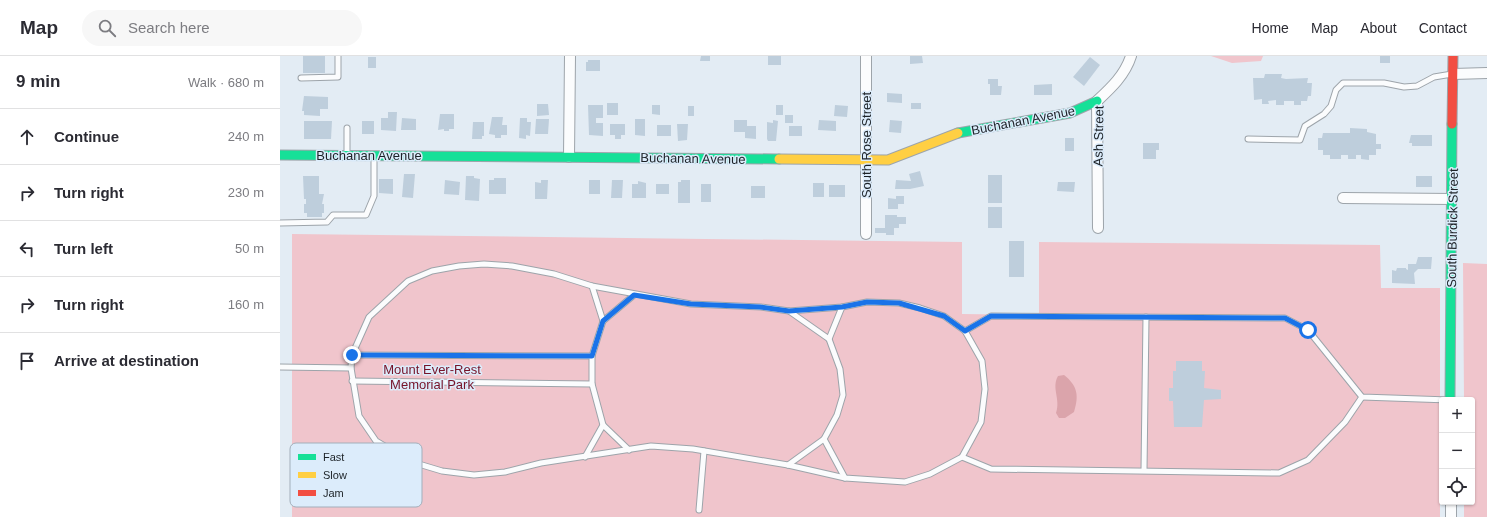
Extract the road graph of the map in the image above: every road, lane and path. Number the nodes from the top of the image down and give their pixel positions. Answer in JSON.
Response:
{"nodes":[{"id":1,"x":338,"y":56,"type":"edge"},
{"id":2,"x":570,"y":56,"type":"edge"},
{"id":3,"x":866,"y":56,"type":"edge"},
{"id":4,"x":1131,"y":56,"type":"edge"},
{"id":5,"x":1453,"y":56,"type":"edge"},
{"id":6,"x":1487,"y":73,"type":"edge"},
{"id":7,"x":1453,"y":74,"type":"junction"},
{"id":8,"x":301,"y":78,"type":"dead end"},
{"id":9,"x":1097,"y":101,"type":"junction"},
{"id":10,"x":347,"y":128,"type":"dead end"},
{"id":11,"x":1248,"y":139,"type":"dead end"},
{"id":12,"x":280,"y":155,"type":"edge"},
{"id":13,"x":347,"y":155,"type":"junction"},
{"id":14,"x":374,"y":155,"type":"junction"},
{"id":15,"x":569,"y":156,"type":"junction"},
{"id":16,"x":866,"y":161,"type":"junction"},
{"id":17,"x":1343,"y":198,"type":"dead end"},
{"id":18,"x":1452,"y":200,"type":"junction"},
{"id":19,"x":280,"y":223,"type":"edge"},
{"id":20,"x":1098,"y":228,"type":"dead end"},
{"id":21,"x":866,"y":234,"type":"dead end"},
{"id":22,"x":592,"y":286,"type":"junction"},
{"id":23,"x":634,"y":295,"type":"junction"},
{"id":24,"x":842,"y":307,"type":"junction"},
{"id":25,"x":789,"y":311,"type":"junction"},
{"id":26,"x":1146,"y":317,"type":"junction"},
{"id":27,"x":603,"y":321,"type":"junction"},
{"id":28,"x":965,"y":331,"type":"junction"},
{"id":29,"x":829,"y":339,"type":"junction"},
{"id":30,"x":352,"y":355,"type":"junction"},
{"id":31,"x":592,"y":356,"type":"junction"},
{"id":32,"x":280,"y":367,"type":"edge"},
{"id":33,"x":351,"y":368,"type":"junction"},
{"id":34,"x":352,"y":381,"type":"junction"},
{"id":35,"x":592,"y":384,"type":"junction"},
{"id":36,"x":1362,"y":397,"type":"junction"},
{"id":37,"x":1450,"y":397,"type":"edge"},
{"id":38,"x":1439,"y":400,"type":"edge"},
{"id":39,"x":603,"y":425,"type":"junction"},
{"id":40,"x":824,"y":439,"type":"junction"},
{"id":41,"x":379,"y":443,"type":"edge"},
{"id":42,"x":629,"y":450,"type":"junction"},
{"id":43,"x":704,"y":451,"type":"junction"},
{"id":44,"x":584,"y":457,"type":"junction"},
{"id":45,"x":962,"y":457,"type":"junction"},
{"id":46,"x":422,"y":465,"type":"edge"},
{"id":47,"x":788,"y":465,"type":"junction"},
{"id":48,"x":1144,"y":470,"type":"junction"},
{"id":49,"x":845,"y":478,"type":"junction"},
{"id":50,"x":1451,"y":505,"type":"edge"},
{"id":51,"x":699,"y":510,"type":"dead end"},
{"id":52,"x":1451,"y":517,"type":"edge"}],
"edges":[{"from":1,"to":8,"type":"lane"},
{"from":2,"to":15,"type":"street"},
{"from":3,"to":16,"type":"street","name":"South Rose Street"},
{"from":4,"to":9,"type":"street","name":"Ash Street"},
{"from":5,"to":7,"type":"street","name":"South Burdick Street"},
{"from":6,"to":7,"type":"street"},
{"from":7,"to":11,"type":"lane"},
{"from":7,"to":18,"type":"street","name":"South Burdick Street"},
{"from":9,"to":16,"type":"street","name":"Buchanan Avenue"},
{"from":9,"to":20,"type":"street","name":"Ash Street"},
{"from":10,"to":13,"type":"lane"},
{"from":12,"to":13,"type":"street","name":"Buchanan Avenue"},
{"from":13,"to":14,"type":"street","name":"Buchanan Avenue"},
{"from":14,"to":15,"type":"street","name":"Buchanan Avenue"},
{"from":14,"to":19,"type":"lane"},
{"from":15,"to":16,"type":"street","name":"Buchanan Avenue"},
{"from":16,"to":21,"type":"street","name":"South Rose Street"},
{"from":17,"to":18,"type":"street"},
{"from":18,"to":37,"type":"street","name":"South Burdick Street"},
{"from":22,"to":23,"type":"lane"},
{"from":22,"to":27,"type":"lane"},
{"from":22,"to":30,"type":"lane"},
{"from":23,"to":25,"type":"lane"},
{"from":23,"to":27,"type":"lane"},
{"from":24,"to":25,"type":"lane"},
{"from":24,"to":28,"type":"lane"},
{"from":24,"to":29,"type":"lane"},
{"from":25,"to":29,"type":"lane"},
{"from":26,"to":28,"type":"lane"},
{"from":26,"to":36,"type":"lane"},
{"from":26,"to":48,"type":"lane"},
{"from":27,"to":31,"type":"lane"},
{"from":28,"to":45,"type":"lane"},
{"from":29,"to":40,"type":"lane"},
{"from":30,"to":31,"type":"lane"},
{"from":30,"to":33,"type":"lane"},
{"from":31,"to":35,"type":"lane"},
{"from":32,"to":33,"type":"lane"},
{"from":33,"to":34,"type":"lane"},
{"from":34,"to":35,"type":"lane"},
{"from":34,"to":41,"type":"lane"},
{"from":35,"to":39,"type":"lane"},
{"from":36,"to":38,"type":"lane"},
{"from":36,"to":48,"type":"lane"},
{"from":39,"to":42,"type":"lane"},
{"from":39,"to":44,"type":"lane"},
{"from":40,"to":47,"type":"lane"},
{"from":40,"to":49,"type":"lane"},
{"from":42,"to":43,"type":"lane"},
{"from":42,"to":44,"type":"lane"},
{"from":43,"to":47,"type":"lane"},
{"from":43,"to":51,"type":"lane"},
{"from":44,"to":46,"type":"lane"},
{"from":45,"to":48,"type":"lane"},
{"from":45,"to":49,"type":"lane"},
{"from":47,"to":49,"type":"lane"},
{"from":50,"to":52,"type":"street"}]}
